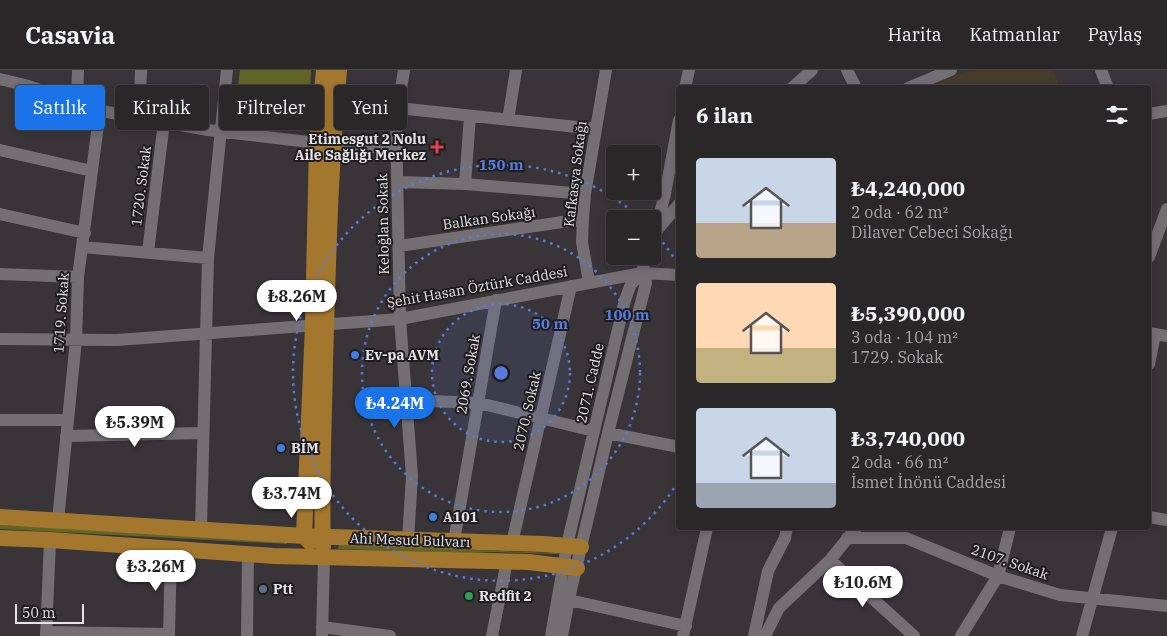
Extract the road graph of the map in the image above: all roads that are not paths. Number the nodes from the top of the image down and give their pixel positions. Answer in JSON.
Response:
{"nodes":[{"id":1,"x":78,"y":70,"type":"edge"},
{"id":2,"x":141,"y":70,"type":"edge"},
{"id":3,"x":227,"y":70,"type":"edge"},
{"id":4,"x":324,"y":70,"type":"edge"},
{"id":5,"x":339,"y":70,"type":"edge"},
{"id":6,"x":404,"y":70,"type":"edge"},
{"id":7,"x":516,"y":70,"type":"edge"},
{"id":8,"x":606,"y":70,"type":"edge"},
{"id":9,"x":689,"y":70,"type":"edge"},
{"id":10,"x":812,"y":70,"type":"edge"},
{"id":11,"x":847,"y":70,"type":"edge"},
{"id":12,"x":951,"y":70,"type":"edge"},
{"id":13,"x":1101,"y":70,"type":"edge"},
{"id":14,"x":14,"y":76,"type":"edge"},
{"id":15,"x":0,"y":79,"type":"edge"},
{"id":16,"x":36,"y":85,"type":"edge"},
{"id":17,"x":78,"y":85,"type":"edge"},
{"id":18,"x":140,"y":85,"type":"edge"},
{"id":19,"x":402,"y":85,"type":"edge"},
{"id":20,"x":686,"y":85,"type":"edge"},
{"id":21,"x":795,"y":85,"type":"edge"},
{"id":22,"x":854,"y":85,"type":"edge"},
{"id":23,"x":915,"y":85,"type":"edge"},
{"id":24,"x":1107,"y":85,"type":"edge"},
{"id":25,"x":407,"y":109,"type":"edge"},
{"id":26,"x":1167,"y":111,"type":"edge"},
{"id":27,"x":1151,"y":114,"type":"edge"},
{"id":28,"x":470,"y":116,"type":"junction"},
{"id":29,"x":508,"y":120,"type":"junction"},
{"id":30,"x":596,"y":129,"type":"junction"},
{"id":31,"x":97,"y":130,"type":"edge"},
{"id":32,"x":163,"y":130,"type":"edge"},
{"id":33,"x":209,"y":130,"type":"edge"},
{"id":34,"x":396,"y":130,"type":"edge"},
{"id":35,"x":221,"y":132,"type":"junction"},
{"id":36,"x":325,"y":144,"type":"junction"},
{"id":37,"x":397,"y":149,"type":"junction"},
{"id":38,"x":0,"y":150,"type":"edge"},
{"id":39,"x":676,"y":153,"type":"edge"},
{"id":40,"x":92,"y":171,"type":"junction"},
{"id":41,"x":398,"y":182,"type":"junction"},
{"id":42,"x":464,"y":184,"type":"junction"},
{"id":43,"x":585,"y":194,"type":"junction"},
{"id":44,"x":676,"y":208,"type":"edge"},
{"id":45,"x":1167,"y":209,"type":"edge"},
{"id":46,"x":661,"y":210,"type":"edge"},
{"id":47,"x":0,"y":214,"type":"edge"},
{"id":48,"x":583,"y":219,"type":"junction"},
{"id":49,"x":661,"y":226,"type":"edge"},
{"id":50,"x":85,"y":233,"type":"junction"},
{"id":51,"x":82,"y":246,"type":"junction"},
{"id":52,"x":399,"y":246,"type":"junction"},
{"id":53,"x":148,"y":252,"type":"junction"},
{"id":54,"x":1151,"y":252,"type":"edge"},
{"id":55,"x":208,"y":258,"type":"junction"},
{"id":56,"x":644,"y":265,"type":"edge"},
{"id":57,"x":642,"y":273,"type":"junction"},
{"id":58,"x":0,"y":274,"type":"edge"},
{"id":59,"x":676,"y":275,"type":"edge"},
{"id":60,"x":78,"y":277,"type":"junction"},
{"id":61,"x":589,"y":282,"type":"junction"},
{"id":62,"x":571,"y":286,"type":"junction"},
{"id":63,"x":496,"y":300,"type":"junction"},
{"id":64,"x":400,"y":319,"type":"junction"},
{"id":65,"x":319,"y":324,"type":"junction"},
{"id":66,"x":206,"y":334,"type":"junction"},
{"id":67,"x":1157,"y":335,"type":"edge"},
{"id":68,"x":0,"y":339,"type":"edge"},
{"id":69,"x":76,"y":340,"type":"junction"},
{"id":70,"x":1151,"y":357,"type":"edge"},
{"id":71,"x":407,"y":400,"type":"junction"},
{"id":72,"x":479,"y":403,"type":"junction"},
{"id":73,"x":541,"y":418,"type":"junction"},
{"id":74,"x":0,"y":420,"type":"edge"},
{"id":75,"x":67,"y":420,"type":"junction"},
{"id":76,"x":594,"y":431,"type":"junction"},
{"id":77,"x":203,"y":433,"type":"junction"},
{"id":78,"x":608,"y":433,"type":"junction"},
{"id":79,"x":66,"y":436,"type":"junction"},
{"id":80,"x":676,"y":446,"type":"edge"},
{"id":81,"x":0,"y":517,"type":"edge"},
{"id":82,"x":1151,"y":517,"type":"edge"},
{"id":83,"x":58,"y":520,"type":"junction"},
{"id":84,"x":1167,"y":520,"type":"edge"},
{"id":85,"x":201,"y":528,"type":"junction"},
{"id":86,"x":707,"y":530,"type":"edge"},
{"id":87,"x":787,"y":530,"type":"edge"},
{"id":88,"x":854,"y":530,"type":"edge"},
{"id":89,"x":1010,"y":530,"type":"edge"},
{"id":90,"x":1111,"y":530,"type":"edge"},
{"id":91,"x":304,"y":536,"type":"junction"},
{"id":92,"x":323,"y":536,"type":"junction"},
{"id":93,"x":0,"y":538,"type":"edge"},
{"id":94,"x":847,"y":538,"type":"junction"},
{"id":95,"x":50,"y":540,"type":"junction"},
{"id":96,"x":408,"y":540,"type":"junction"},
{"id":97,"x":454,"y":541,"type":"junction"},
{"id":98,"x":512,"y":543,"type":"junction"},
{"id":99,"x":574,"y":546,"type":"junction"},
{"id":100,"x":171,"y":549,"type":"junction"},
{"id":101,"x":248,"y":554,"type":"junction"},
{"id":102,"x":324,"y":557,"type":"junction"},
{"id":103,"x":830,"y":560,"type":"junction"},
{"id":104,"x":507,"y":561,"type":"junction"},
{"id":105,"x":570,"y":567,"type":"junction"},
{"id":106,"x":998,"y":576,"type":"junction"},
{"id":107,"x":1092,"y":598,"type":"junction"},
{"id":108,"x":569,"y":600,"type":"junction"},
{"id":109,"x":1167,"y":606,"type":"edge"},
{"id":110,"x":322,"y":631,"type":"edge"},
{"id":111,"x":684,"y":631,"type":"edge"},
{"id":112,"x":46,"y":634,"type":"edge"},
{"id":113,"x":169,"y":635,"type":"edge"},
{"id":114,"x":247,"y":636,"type":"edge"},
{"id":115,"x":390,"y":636,"type":"edge"},
{"id":116,"x":492,"y":636,"type":"edge"},
{"id":117,"x":551,"y":636,"type":"edge"},
{"id":118,"x":562,"y":636,"type":"edge"},
{"id":119,"x":754,"y":636,"type":"edge"},
{"id":120,"x":765,"y":636,"type":"edge"},
{"id":121,"x":914,"y":636,"type":"edge"},
{"id":122,"x":961,"y":636,"type":"edge"},
{"id":123,"x":1082,"y":636,"type":"edge"}],
"edges":[{"from":1,"to":17,"type":"street"},
{"from":2,"to":18,"type":"street"},
{"from":3,"to":35,"type":"street"},
{"from":4,"to":36,"type":"main road"},
{"from":5,"to":36,"type":"main road"},
{"from":6,"to":19,"type":"street","name":"Keloğlan Sokak"},
{"from":7,"to":29,"type":"street"},
{"from":8,"to":30,"type":"street","name":"Kafkasya Sokağı"},
{"from":9,"to":20,"type":"street"},
{"from":10,"to":21,"type":"street"},
{"from":11,"to":22,"type":"street"},
{"from":12,"to":23,"type":"street"},
{"from":13,"to":24,"type":"street"},
{"from":14,"to":15,"type":"street"},
{"from":14,"to":16,"type":"street"},
{"from":25,"to":28,"type":"street"},
{"from":26,"to":27,"type":"street"},
{"from":28,"to":29,"type":"street"},
{"from":28,"to":42,"type":"street"},
{"from":29,"to":30,"type":"street"},
{"from":30,"to":43,"type":"street","name":"Kafkasya Sokağı"},
{"from":31,"to":40,"type":"street","name":"1719. Sokak"},
{"from":32,"to":53,"type":"street","name":"1720. Sokak"},
{"from":33,"to":35,"type":"street"},
{"from":34,"to":37,"type":"street","name":"Keloğlan Sokak"},
{"from":35,"to":36,"type":"street"},
{"from":35,"to":55,"type":"street"},
{"from":36,"to":37,"type":"street"},
{"from":36,"to":65,"type":"main road"},
{"from":37,"to":41,"type":"street","name":"Keloğlan Sokak"},
{"from":38,"to":40,"type":"street"},
{"from":39,"to":46,"type":"street"},
{"from":40,"to":50,"type":"street","name":"1719. Sokak"},
{"from":41,"to":42,"type":"street"},
{"from":41,"to":52,"type":"street","name":"Keloğlan Sokak"},
{"from":42,"to":43,"type":"street"},
{"from":43,"to":48,"type":"street","name":"Kafkasya Sokağı"},
{"from":44,"to":49,"type":"street"},
{"from":45,"to":54,"type":"street"},
{"from":47,"to":50,"type":"street"},
{"from":48,"to":52,"type":"street","name":"Balkan Sokağı"},
{"from":48,"to":61,"type":"street","name":"Kafkasya Sokağı"},
{"from":50,"to":51,"type":"street","name":"1719. Sokak"},
{"from":51,"to":53,"type":"street"},
{"from":51,"to":60,"type":"street","name":"1719. Sokak"},
{"from":52,"to":64,"type":"street","name":"Keloğlan Sokak"},
{"from":53,"to":55,"type":"street"},
{"from":55,"to":66,"type":"street"},
{"from":56,"to":57,"type":"street"},
{"from":57,"to":59,"type":"street","name":"Şehit Hasan Öztürk Caddesi"},
{"from":57,"to":61,"type":"street","name":"Şehit Hasan Öztürk Caddesi"},
{"from":57,"to":76,"type":"street","name":"2071. Cadde"},
{"from":57,"to":78,"type":"street","name":"2071. Cadde"},
{"from":58,"to":60,"type":"street"},
{"from":60,"to":69,"type":"street","name":"1719. Sokak"},
{"from":61,"to":62,"type":"street","name":"Şehit Hasan Öztürk Caddesi"},
{"from":62,"to":63,"type":"street","name":"Şehit Hasan Öztürk Caddesi"},
{"from":62,"to":73,"type":"street","name":"2070. Sokak"},
{"from":63,"to":64,"type":"street","name":"Şehit Hasan Öztürk Caddesi"},
{"from":63,"to":72,"type":"street","name":"2069. Sokak"},
{"from":64,"to":65,"type":"street","name":"Şehit Hasan Öztürk Caddesi"},
{"from":64,"to":71,"type":"street","name":"Keloğlan Sokak"},
{"from":65,"to":66,"type":"street","name":"Şehit Hasan Öztürk Caddesi"},
{"from":65,"to":91,"type":"main road"},
{"from":65,"to":92,"type":"main road"},
{"from":66,"to":69,"type":"street","name":"Şehit Hasan Öztürk Caddesi"},
{"from":66,"to":77,"type":"street"},
{"from":67,"to":70,"type":"street"},
{"from":68,"to":69,"type":"street","name":"Şehit Hasan Öztürk Caddesi"},
{"from":69,"to":75,"type":"street","name":"1719. Sokak"},
{"from":71,"to":72,"type":"street"},
{"from":71,"to":96,"type":"street","name":"Keloğlan Sokak"},
{"from":72,"to":73,"type":"street"},
{"from":72,"to":97,"type":"street","name":"2069. Sokak"},
{"from":73,"to":76,"type":"street"},
{"from":73,"to":98,"type":"street","name":"2070. Sokak"},
{"from":74,"to":75,"type":"street"},
{"from":75,"to":79,"type":"street","name":"1719. Sokak"},
{"from":76,"to":99,"type":"street","name":"2071. Cadde"},
{"from":77,"to":79,"type":"street"},
{"from":77,"to":85,"type":"street"},
{"from":78,"to":80,"type":"street"},
{"from":78,"to":99,"type":"street","name":"2071. Cadde"},
{"from":79,"to":83,"type":"street","name":"1719. Sokak"},
{"from":81,"to":83,"type":"main road","name":"Ahi Mesud Bulvarı"},
{"from":82,"to":84,"type":"street"},
{"from":83,"to":85,"type":"main road","name":"Ahi Mesud Bulvarı"},
{"from":85,"to":91,"type":"main road","name":"Ahi Mesud Bulvarı"},
{"from":86,"to":111,"type":"street"},
{"from":87,"to":119,"type":"street"},
{"from":88,"to":94,"type":"street"},
{"from":89,"to":106,"type":"street"},
{"from":90,"to":107,"type":"street"},
{"from":91,"to":92,"type":"main road","name":"Ahi Mesud Bulvarı"},
{"from":91,"to":102,"type":"main road"},
{"from":92,"to":96,"type":"main road","name":"Ahi Mesud Bulvarı"},
{"from":92,"to":102,"type":"main road"},
{"from":93,"to":95,"type":"main road","name":"Ahi Mesud Bulvarı"},
{"from":94,"to":103,"type":"street"},
{"from":94,"to":106,"type":"street","name":"2107. Sokak"},
{"from":95,"to":100,"type":"main road","name":"Ahi Mesud Bulvarı"},
{"from":95,"to":112,"type":"street"},
{"from":96,"to":97,"type":"main road","name":"Ahi Mesud Bulvarı"},
{"from":97,"to":98,"type":"main road","name":"Ahi Mesud Bulvarı"},
{"from":98,"to":99,"type":"main road","name":"Ahi Mesud Bulvarı"},
{"from":99,"to":105,"type":"street","name":"2071. Cadde"},
{"from":100,"to":101,"type":"main road","name":"Ahi Mesud Bulvarı"},
{"from":100,"to":113,"type":"street"},
{"from":101,"to":102,"type":"main road","name":"Ahi Mesud Bulvarı"},
{"from":101,"to":114,"type":"street"},
{"from":102,"to":104,"type":"main road","name":"Ahi Mesud Bulvarı"},
{"from":102,"to":110,"type":"street"},
{"from":103,"to":120,"type":"street"},
{"from":103,"to":121,"type":"street"},
{"from":104,"to":105,"type":"main road","name":"Ahi Mesud Bulvarı"},
{"from":104,"to":116,"type":"street"},
{"from":105,"to":108,"type":"street","name":"2071. Cadde"},
{"from":105,"to":117,"type":"street","name":"2071. Cadde"},
{"from":106,"to":107,"type":"street","name":"2107. Sokak"},
{"from":106,"to":122,"type":"street"},
{"from":107,"to":109,"type":"street","name":"2107. Sokak"},
{"from":107,"to":123,"type":"street"},
{"from":108,"to":111,"type":"street"},
{"from":108,"to":118,"type":"street","name":"2071. Cadde"},
{"from":110,"to":115,"type":"street"},
{"from":112,"to":113,"type":"street"}]}
